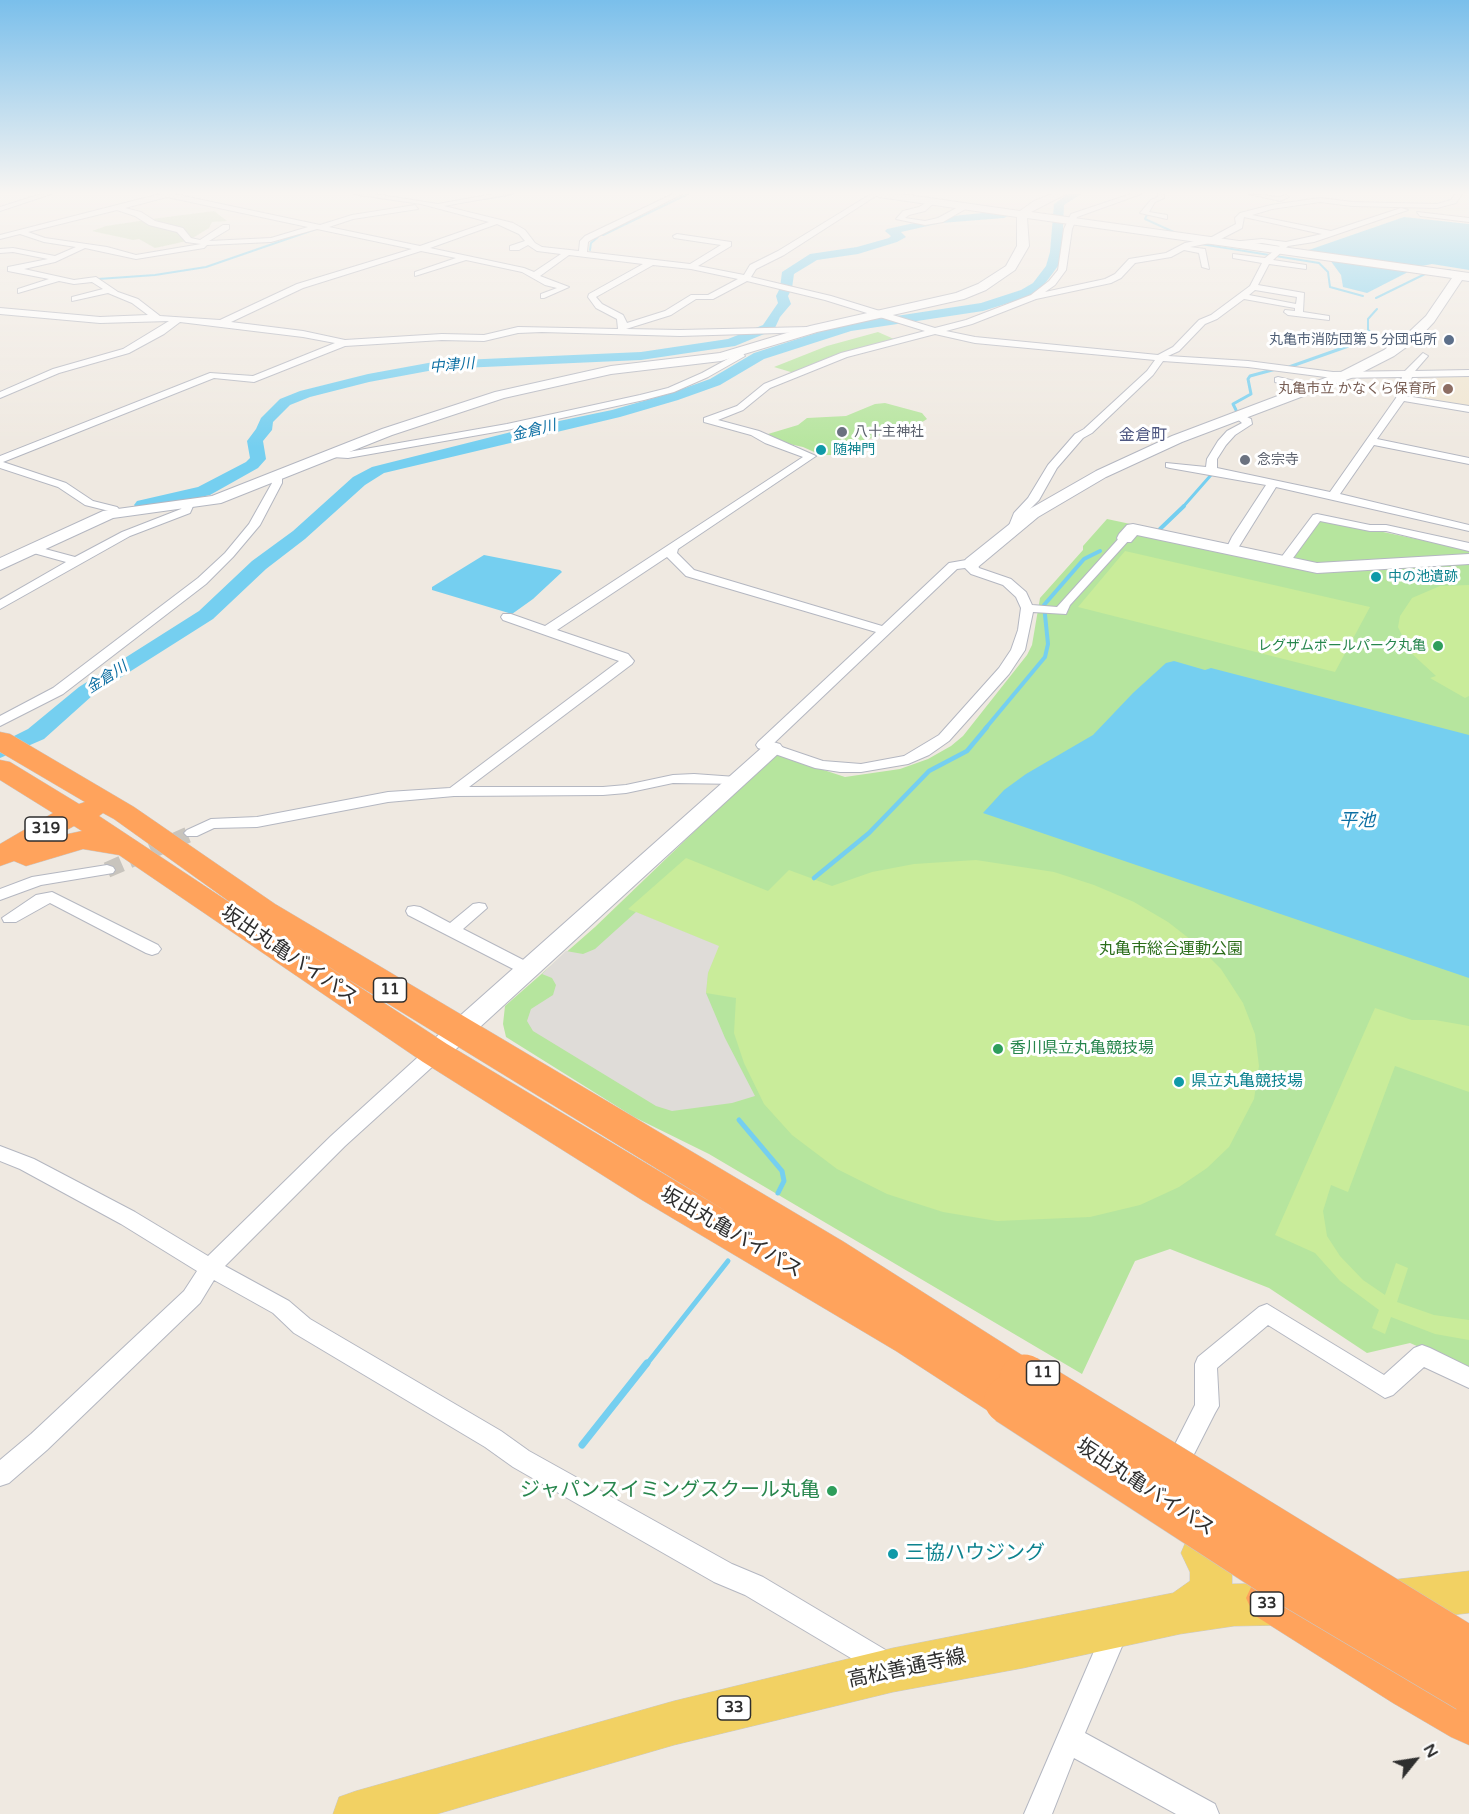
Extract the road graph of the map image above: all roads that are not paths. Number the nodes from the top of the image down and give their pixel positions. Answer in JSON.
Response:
{"nodes":[{"id":1,"x":59,"y":279,"type":"joint"},
{"id":2,"x":324,"y":279,"type":"edge"},
{"id":3,"x":541,"y":279,"type":"edge"},
{"id":4,"x":621,"y":279,"type":"edge"},
{"id":5,"x":745,"y":279,"type":"edge"},
{"id":6,"x":749,"y":279,"type":"edge"},
{"id":7,"x":994,"y":279,"type":"edge"},
{"id":8,"x":1055,"y":279,"type":"edge"},
{"id":9,"x":1113,"y":279,"type":"edge"},
{"id":10,"x":1257,"y":279,"type":"edge"},
{"id":11,"x":1462,"y":279,"type":"edge"},
{"id":12,"x":1254,"y":283,"type":"junction"},
{"id":13,"x":1287,"y":285,"type":"dead end"},
{"id":14,"x":110,"y":290,"type":"junction"},
{"id":15,"x":21,"y":291,"type":"dead end"},
{"id":16,"x":544,"y":296,"type":"dead end"},
{"id":17,"x":1242,"y":296,"type":"junction"},
{"id":18,"x":1034,"y":297,"type":"junction"},
{"id":19,"x":75,"y":300,"type":"dead end"},
{"id":20,"x":1300,"y":310,"type":"junction"},
{"id":21,"x":0,"y":311,"type":"edge"},
{"id":22,"x":1284,"y":311,"type":"dead end"},
{"id":23,"x":885,"y":315,"type":"junction"},
{"id":24,"x":157,"y":318,"type":"junction"},
{"id":25,"x":1326,"y":318,"type":"dead end"},
{"id":26,"x":178,"y":319,"type":"junction"},
{"id":27,"x":220,"y":323,"type":"junction"},
{"id":28,"x":618,"y":329,"type":"junction"},
{"id":29,"x":930,"y":329,"type":"junction"},
{"id":30,"x":809,"y":330,"type":"junction"},
{"id":31,"x":345,"y":343,"type":"junction"},
{"id":32,"x":738,"y":353,"type":"junction"},
{"id":33,"x":1423,"y":356,"type":"dead end"},
{"id":34,"x":1161,"y":358,"type":"junction"},
{"id":35,"x":1469,"y":359,"type":"edge"},
{"id":36,"x":1465,"y":373,"type":"edge"},
{"id":37,"x":1408,"y":374,"type":"junction"},
{"id":38,"x":1345,"y":375,"type":"junction"},
{"id":39,"x":1278,"y":380,"type":"dead end"},
{"id":40,"x":1312,"y":388,"type":"junction"},
{"id":41,"x":0,"y":394,"type":"edge"},
{"id":42,"x":1401,"y":398,"type":"junction"},
{"id":43,"x":1469,"y":409,"type":"edge"},
{"id":44,"x":1239,"y":416,"type":"junction"},
{"id":45,"x":1370,"y":441,"type":"junction"},
{"id":46,"x":332,"y":453,"type":"junction"},
{"id":47,"x":0,"y":460,"type":"edge"},
{"id":48,"x":1469,"y":460,"type":"edge"},
{"id":49,"x":0,"y":465,"type":"edge"},
{"id":50,"x":1170,"y":465,"type":"dead end"},
{"id":51,"x":1211,"y":472,"type":"junction"},
{"id":52,"x":277,"y":476,"type":"junction"},
{"id":53,"x":1272,"y":484,"type":"junction"},
{"id":54,"x":1333,"y":496,"type":"junction"},
{"id":55,"x":188,"y":504,"type":"junction"},
{"id":56,"x":117,"y":513,"type":"junction"},
{"id":57,"x":1014,"y":528,"type":"junction"},
{"id":58,"x":1469,"y":528,"type":"edge"},
{"id":59,"x":1125,"y":538,"type":"joint"},
{"id":60,"x":1469,"y":547,"type":"edge"},
{"id":61,"x":672,"y":548,"type":"junction"},
{"id":62,"x":34,"y":550,"type":"junction"},
{"id":63,"x":1231,"y":551,"type":"junction"},
{"id":64,"x":1469,"y":559,"type":"edge"},
{"id":65,"x":77,"y":561,"type":"junction"},
{"id":66,"x":1284,"y":562,"type":"junction"},
{"id":67,"x":972,"y":563,"type":"junction"},
{"id":68,"x":0,"y":565,"type":"edge"},
{"id":69,"x":0,"y":605,"type":"edge"},
{"id":70,"x":1027,"y":608,"type":"junction"},
{"id":71,"x":507,"y":617,"type":"dead end"},
{"id":72,"x":883,"y":630,"type":"junction"},
{"id":73,"x":546,"y":632,"type":"junction"},
{"id":74,"x":65,"y":686,"type":"junction"},
{"id":75,"x":0,"y":712,"type":"edge"},
{"id":76,"x":0,"y":722,"type":"edge"},
{"id":77,"x":0,"y":740,"type":"edge"},
{"id":78,"x":773,"y":748,"type":"junction"},
{"id":79,"x":0,"y":768,"type":"edge"},
{"id":80,"x":37,"y":777,"type":"junction"},
{"id":81,"x":736,"y":781,"type":"junction"},
{"id":82,"x":454,"y":792,"type":"junction"},
{"id":83,"x":86,"y":814,"type":"junction"},
{"id":84,"x":192,"y":833,"type":"tunnel mouth"},
{"id":85,"x":10,"y":858,"type":"edge"},
{"id":86,"x":107,"y":870,"type":"tunnel mouth"},
{"id":87,"x":0,"y":895,"type":"edge"},
{"id":88,"x":479,"y":908,"type":"dead end"},
{"id":89,"x":414,"y":911,"type":"dead end"},
{"id":90,"x":3,"y":919,"type":"edge"},
{"id":91,"x":452,"y":930,"type":"junction"},
{"id":92,"x":152,"y":950,"type":"dead end"},
{"id":93,"x":529,"y":970,"type":"junction"},
{"id":94,"x":330,"y":985,"type":"junction"},
{"id":95,"x":447,"y":1042,"type":"junction"},
{"id":96,"x":0,"y":1153,"type":"edge"},
{"id":97,"x":660,"y":1172,"type":"junction"},
{"id":98,"x":210,"y":1268,"type":"junction"},
{"id":99,"x":1469,"y":1378,"type":"edge"},
{"id":100,"x":1016,"y":1389,"type":"junction"},
{"id":101,"x":1180,"y":1458,"type":"junction"},
{"id":102,"x":0,"y":1475,"type":"edge"},
{"id":103,"x":1326,"y":1547,"type":"junction"},
{"id":104,"x":1202,"y":1553,"type":"junction"},
{"id":105,"x":1469,"y":1592,"type":"edge"},
{"id":106,"x":1418,"y":1598,"type":"junction"},
{"id":107,"x":1296,"y":1603,"type":"junction"},
{"id":108,"x":1180,"y":1613,"type":"junction"},
{"id":109,"x":1469,"y":1626,"type":"edge"},
{"id":110,"x":1118,"y":1627,"type":"junction"},
{"id":111,"x":1469,"y":1652,"type":"edge"},
{"id":112,"x":893,"y":1670,"type":"junction"},
{"id":113,"x":1411,"y":1685,"type":"junction"},
{"id":114,"x":1469,"y":1688,"type":"edge"},
{"id":115,"x":1469,"y":1719,"type":"edge"},
{"id":116,"x":1068,"y":1739,"type":"junction"},
{"id":117,"x":356,"y":1814,"type":"edge"},
{"id":118,"x":1038,"y":1814,"type":"edge"},
{"id":119,"x":1204,"y":1814,"type":"edge"}],
"edges":[{"from":1,"to":14,"type":"street"},
{"from":1,"to":15,"type":"street"},
{"from":2,"to":27,"type":"street"},
{"from":3,"to":16,"type":"street"},
{"from":4,"to":28,"type":"street"},
{"from":5,"to":28,"type":"street"},
{"from":6,"to":23,"type":"street"},
{"from":7,"to":23,"type":"street"},
{"from":8,"to":18,"type":"street"},
{"from":9,"to":18,"type":"street"},
{"from":10,"to":12,"type":"street"},
{"from":11,"to":38,"type":"street"},
{"from":12,"to":13,"type":"street"},
{"from":12,"to":17,"type":"street"},
{"from":12,"to":20,"type":"street"},
{"from":14,"to":19,"type":"street"},
{"from":14,"to":24,"type":"street"},
{"from":17,"to":20,"type":"street"},
{"from":17,"to":34,"type":"street"},
{"from":18,"to":29,"type":"street"},
{"from":20,"to":22,"type":"street"},
{"from":20,"to":25,"type":"street"},
{"from":21,"to":24,"type":"street"},
{"from":23,"to":29,"type":"street"},
{"from":23,"to":30,"type":"street"},
{"from":24,"to":26,"type":"street"},
{"from":26,"to":27,"type":"street"},
{"from":26,"to":41,"type":"street"},
{"from":27,"to":31,"type":"street"},
{"from":28,"to":30,"type":"street"},
{"from":28,"to":31,"type":"street"},
{"from":29,"to":34,"type":"street"},
{"from":29,"to":61,"type":"street"},
{"from":30,"to":32,"type":"street"},
{"from":31,"to":47,"type":"street"},
{"from":32,"to":46,"type":"street"},
{"from":32,"to":46,"type":"street"},
{"from":33,"to":37,"type":"street"},
{"from":34,"to":38,"type":"street"},
{"from":34,"to":57,"type":"street"},
{"from":35,"to":36,"type":"street"},
{"from":36,"to":37,"type":"street"},
{"from":37,"to":38,"type":"street"},
{"from":37,"to":42,"type":"street"},
{"from":38,"to":40,"type":"street"},
{"from":39,"to":40,"type":"street"},
{"from":40,"to":44,"type":"street"},
{"from":42,"to":43,"type":"street"},
{"from":42,"to":45,"type":"street"},
{"from":44,"to":51,"type":"street"},
{"from":44,"to":57,"type":"street"},
{"from":45,"to":48,"type":"street"},
{"from":45,"to":54,"type":"street"},
{"from":46,"to":52,"type":"street"},
{"from":49,"to":56,"type":"street"},
{"from":50,"to":51,"type":"street"},
{"from":51,"to":53,"type":"street"},
{"from":52,"to":55,"type":"street"},
{"from":52,"to":74,"type":"street"},
{"from":53,"to":54,"type":"street"},
{"from":53,"to":63,"type":"street"},
{"from":54,"to":58,"type":"street"},
{"from":55,"to":56,"type":"street"},
{"from":55,"to":65,"type":"street"},
{"from":56,"to":62,"type":"street"},
{"from":57,"to":67,"type":"street"},
{"from":59,"to":63,"type":"street"},
{"from":59,"to":70,"type":"street"},
{"from":60,"to":66,"type":"street"},
{"from":61,"to":72,"type":"street"},
{"from":61,"to":73,"type":"street"},
{"from":62,"to":65,"type":"street"},
{"from":62,"to":68,"type":"street"},
{"from":63,"to":66,"type":"street"},
{"from":64,"to":66,"type":"street"},
{"from":65,"to":69,"type":"street"},
{"from":67,"to":70,"type":"street"},
{"from":67,"to":72,"type":"street"},
{"from":70,"to":78,"type":"street"},
{"from":71,"to":73,"type":"street"},
{"from":72,"to":78,"type":"street"},
{"from":73,"to":82,"type":"street"},
{"from":74,"to":75,"type":"street"},
{"from":74,"to":76,"type":"street"},
{"from":77,"to":80,"type":"highway","name":"坂出丸亀バイパス","number":"11"},
{"from":78,"to":81,"type":"street"},
{"from":79,"to":80,"type":"highway","name":"坂出丸亀バイパス","number":"11"},
{"from":80,"to":83,"type":"highway","name":"坂出丸亀バイパス","number":"11"},
{"from":80,"to":83,"type":"highway","name":"坂出丸亀バイパス","number":"11"},
{"from":81,"to":82,"type":"street"},
{"from":81,"to":93,"type":"street"},
{"from":82,"to":84,"type":"street"},
{"from":83,"to":85,"type":"highway"},
{"from":83,"to":85,"type":"highway"},
{"from":83,"to":94,"type":"highway","name":"坂出丸亀バイパス","number":"11"},
{"from":83,"to":94,"type":"highway"},
{"from":83,"to":95,"type":"highway","name":"坂出丸亀バイパス","number":"11"},
{"from":86,"to":87,"type":"street"},
{"from":88,"to":91,"type":"street"},
{"from":89,"to":91,"type":"street"},
{"from":90,"to":92,"type":"street"},
{"from":91,"to":93,"type":"street"},
{"from":93,"to":95,"type":"street"},
{"from":94,"to":95,"type":"highway","name":"坂出丸亀バイパス","number":"11"},
{"from":95,"to":97,"type":"highway","name":"坂出丸亀バイパス","number":"11"},
{"from":95,"to":98,"type":"street"},
{"from":96,"to":98,"type":"street"},
{"from":97,"to":100,"type":"highway","name":"坂出丸亀バイパス","number":"11"},
{"from":97,"to":101,"type":"highway","number":"11"},
{"from":97,"to":104,"type":"highway"},
{"from":98,"to":102,"type":"street"},
{"from":98,"to":112,"type":"street"},
{"from":99,"to":101,"type":"street"},
{"from":100,"to":111,"type":"highway","name":"坂出丸亀バイパス","number":"11","bridge":true},
{"from":100,"to":114,"type":"highway","name":"坂出丸亀バイパス","number":"11","bridge":true},
{"from":101,"to":103,"type":"highway","number":"11"},
{"from":103,"to":106,"type":"highway","number":"11"},
{"from":103,"to":107,"type":"main road"},
{"from":104,"to":107,"type":"highway"},
{"from":104,"to":108,"type":"main road"},
{"from":105,"to":106,"type":"main road","name":"高松善通寺線","number":"33"},
{"from":106,"to":107,"type":"main road","name":"高松善通寺線","number":"33"},
{"from":106,"to":109,"type":"highway","number":"11"},
{"from":106,"to":113,"type":"main road"},
{"from":107,"to":108,"type":"main road","name":"高松善通寺線","number":"33"},
{"from":107,"to":113,"type":"highway"},
{"from":108,"to":110,"type":"main road","name":"高松善通寺線","number":"33"},
{"from":110,"to":112,"type":"main road","name":"高松善通寺線","number":"33"},
{"from":110,"to":116,"type":"street"},
{"from":112,"to":117,"type":"main road","name":"高松善通寺線","number":"33"},
{"from":113,"to":115,"type":"highway"},
{"from":116,"to":118,"type":"street"},
{"from":116,"to":119,"type":"street"}]}
